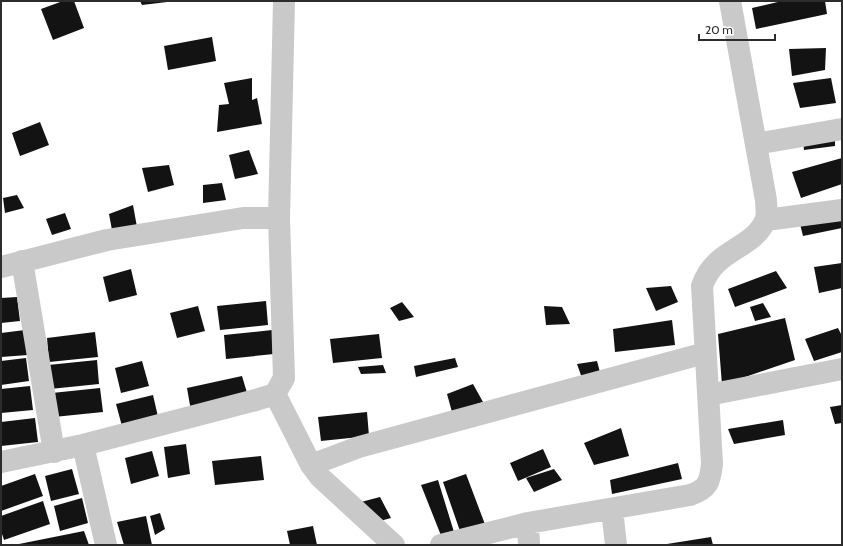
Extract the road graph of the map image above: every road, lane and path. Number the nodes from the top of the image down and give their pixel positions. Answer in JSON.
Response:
{"nodes":[{"id":1,"x":284,"y":1,"type":"edge"},
{"id":2,"x":730,"y":1,"type":"edge"},
{"id":3,"x":842,"y":129,"type":"edge"},
{"id":4,"x":756,"y":144,"type":"junction"},
{"id":5,"x":842,"y":210,"type":"edge"},
{"id":6,"x":279,"y":218,"type":"junction"},
{"id":7,"x":766,"y":220,"type":"junction"},
{"id":8,"x":22,"y":262,"type":"junction"},
{"id":9,"x":1,"y":267,"type":"edge"},
{"id":10,"x":705,"y":353,"type":"junction"},
{"id":11,"x":842,"y":369,"type":"edge"},
{"id":12,"x":275,"y":394,"type":"junction"},
{"id":13,"x":708,"y":395,"type":"junction"},
{"id":14,"x":83,"y":445,"type":"junction"},
{"id":15,"x":54,"y":452,"type":"junction"},
{"id":16,"x":1,"y":462,"type":"edge"},
{"id":17,"x":311,"y":465,"type":"junction"},
{"id":18,"x":612,"y":509,"type":"junction"},
{"id":19,"x":528,"y":523,"type":"junction"},
{"id":20,"x":106,"y":545,"type":"edge"},
{"id":21,"x":394,"y":545,"type":"edge"},
{"id":22,"x":441,"y":545,"type":"edge"},
{"id":23,"x":529,"y":545,"type":"edge"},
{"id":24,"x":616,"y":545,"type":"edge"}],
"edges":[{"from":1,"to":6,"type":"street"},
{"from":2,"to":4,"type":"street"},
{"from":3,"to":4,"type":"street"},
{"from":4,"to":7,"type":"street"},
{"from":5,"to":7,"type":"street"},
{"from":6,"to":8,"type":"street"},
{"from":6,"to":12,"type":"street"},
{"from":7,"to":10,"type":"street"},
{"from":8,"to":9,"type":"street"},
{"from":8,"to":15,"type":"street"},
{"from":10,"to":13,"type":"street"},
{"from":10,"to":17,"type":"street"},
{"from":11,"to":13,"type":"street"},
{"from":12,"to":14,"type":"street"},
{"from":12,"to":17,"type":"street"},
{"from":13,"to":18,"type":"street"},
{"from":14,"to":15,"type":"street"},
{"from":14,"to":20,"type":"street"},
{"from":15,"to":16,"type":"street"},
{"from":17,"to":21,"type":"street"},
{"from":18,"to":19,"type":"street"},
{"from":18,"to":24,"type":"street"},
{"from":19,"to":22,"type":"street"},
{"from":19,"to":23,"type":"street"}]}
